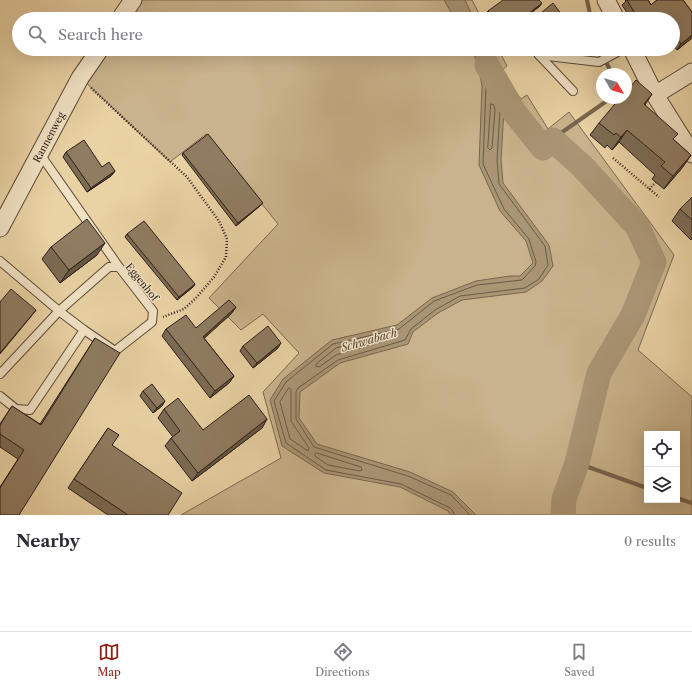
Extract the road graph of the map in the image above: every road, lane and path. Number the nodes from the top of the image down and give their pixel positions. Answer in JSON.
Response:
{"nodes":[{"id":1,"x":133,"y":0,"type":"edge"},
{"id":2,"x":606,"y":0,"type":"edge"},
{"id":3,"x":125,"y":12,"type":"edge"},
{"id":4,"x":612,"y":12,"type":"edge"},
{"id":5,"x":95,"y":56,"type":"edge"},
{"id":6,"x":541,"y":56,"type":"edge"},
{"id":7,"x":561,"y":56,"type":"edge"},
{"id":8,"x":610,"y":56,"type":"edge"},
{"id":9,"x":636,"y":56,"type":"edge"},
{"id":10,"x":692,"y":72,"type":"edge"},
{"id":11,"x":80,"y":78,"type":"junction"},
{"id":12,"x":573,"y":91,"type":"dead end"},
{"id":13,"x":656,"y":94,"type":"junction"},
{"id":14,"x":40,"y":154,"type":"junction"},
{"id":15,"x":692,"y":154,"type":"edge"},
{"id":16,"x":613,"y":158,"type":"dead end"},
{"id":17,"x":656,"y":182,"type":"dead end"},
{"id":18,"x":649,"y":189,"type":"junction"},
{"id":19,"x":659,"y":197,"type":"dead end"},
{"id":20,"x":0,"y":228,"type":"edge"},
{"id":21,"x":0,"y":261,"type":"edge"},
{"id":22,"x":119,"y":267,"type":"junction"},
{"id":23,"x":59,"y":311,"type":"junction"},
{"id":24,"x":152,"y":322,"type":"junction"},
{"id":25,"x":84,"y":330,"type":"junction"},
{"id":26,"x":0,"y":374,"type":"edge"},
{"id":27,"x":0,"y":396,"type":"edge"}],
"edges":[{"from":1,"to":3,"type":"street"},
{"from":2,"to":4,"type":"street"},
{"from":5,"to":11,"type":"street","name":"Rannenweg"},
{"from":6,"to":12,"type":"lane"},
{"from":7,"to":8,"type":"lane"},
{"from":9,"to":13,"type":"street"},
{"from":10,"to":13,"type":"street"},
{"from":11,"to":14,"type":"street","name":"Rannenweg"},
{"from":11,"to":24,"type":"path"},
{"from":13,"to":15,"type":"street"},
{"from":14,"to":20,"type":"street","name":"Rannenweg"},
{"from":14,"to":22,"type":"lane"},
{"from":16,"to":18,"type":"path"},
{"from":17,"to":18,"type":"path"},
{"from":18,"to":19,"type":"path"},
{"from":21,"to":23,"type":"lane"},
{"from":22,"to":23,"type":"lane","name":"Eggenhof"},
{"from":22,"to":24,"type":"lane","name":"Eggenhof"},
{"from":23,"to":25,"type":"lane"},
{"from":23,"to":26,"type":"lane","name":"Eggenhof"},
{"from":24,"to":25,"type":"lane"},
{"from":25,"to":27,"type":"lane"}]}
